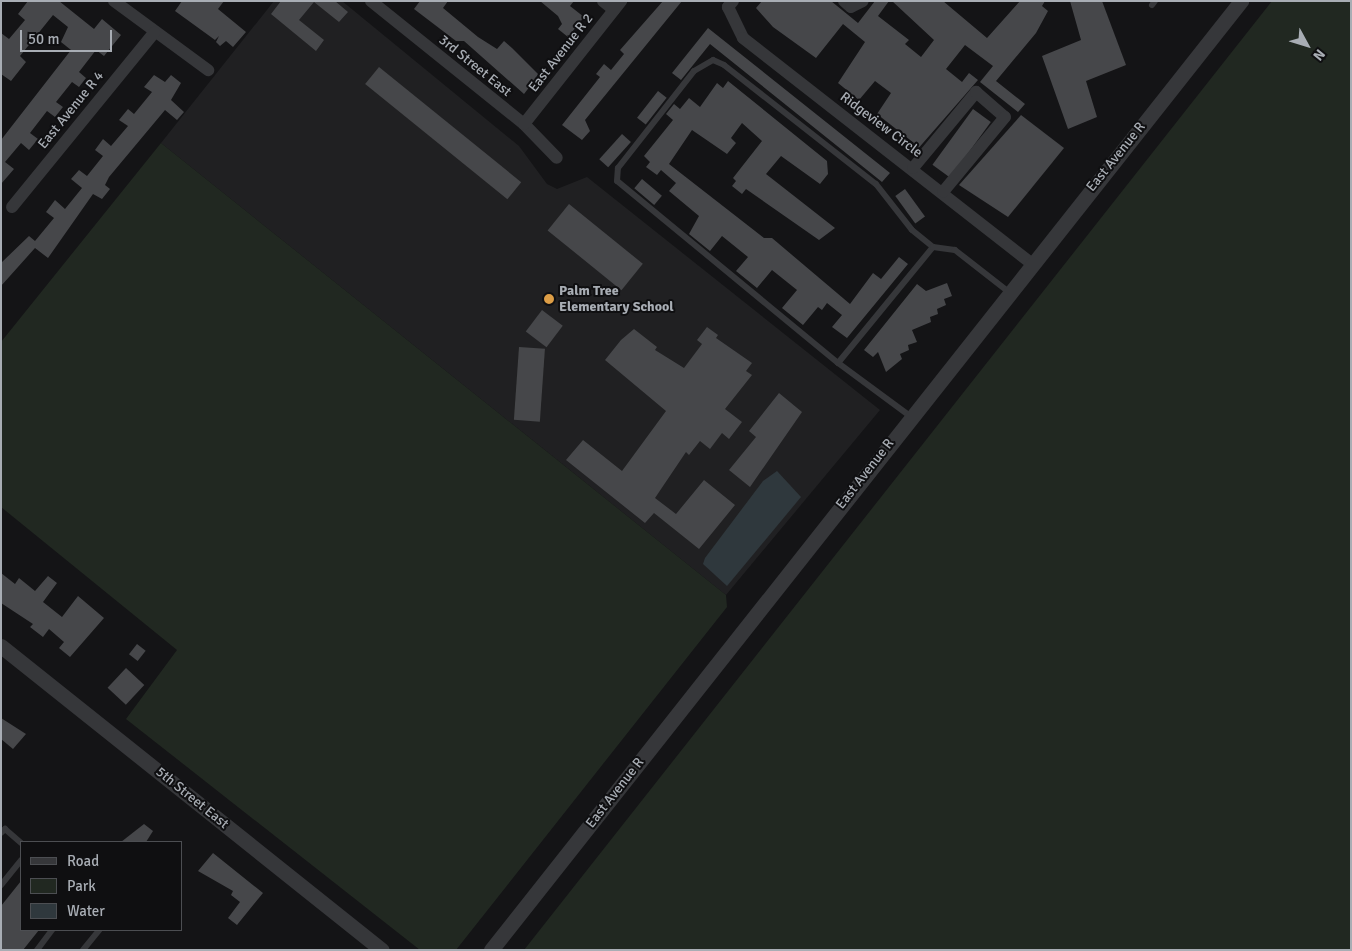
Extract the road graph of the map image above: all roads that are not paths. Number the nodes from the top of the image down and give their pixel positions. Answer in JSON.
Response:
{"nodes":[{"id":1,"x":114,"y":1,"type":"edge"},
{"id":2,"x":371,"y":1,"type":"edge"},
{"id":3,"x":603,"y":1,"type":"edge"},
{"id":4,"x":733,"y":1,"type":"edge"},
{"id":5,"x":844,"y":1,"type":"edge"},
{"id":6,"x":863,"y":1,"type":"edge"},
{"id":7,"x":1241,"y":1,"type":"edge"},
{"id":8,"x":618,"y":6,"type":"edge"},
{"id":9,"x":154,"y":33,"type":"junction"},
{"id":10,"x":208,"y":70,"type":"dead end"},
{"id":11,"x":524,"y":124,"type":"junction"},
{"id":12,"x":557,"y":158,"type":"dead end"},
{"id":13,"x":913,"y":168,"type":"junction"},
{"id":14,"x":942,"y":192,"type":"junction"},
{"id":15,"x":12,"y":207,"type":"dead end"},
{"id":16,"x":933,"y":247,"type":"junction"},
{"id":17,"x":1031,"y":263,"type":"junction"},
{"id":18,"x":1009,"y":292,"type":"junction"},
{"id":19,"x":838,"y":363,"type":"junction"},
{"id":20,"x":910,"y":416,"type":"junction"},
{"id":21,"x":1,"y":646,"type":"edge"},
{"id":22,"x":1,"y":833,"type":"edge"},
{"id":23,"x":20,"y":842,"type":"edge"},
{"id":24,"x":20,"y":861,"type":"edge"},
{"id":25,"x":1,"y":885,"type":"edge"},
{"id":26,"x":51,"y":931,"type":"edge"},
{"id":27,"x":98,"y":931,"type":"edge"},
{"id":28,"x":36,"y":950,"type":"edge"},
{"id":29,"x":83,"y":950,"type":"edge"},
{"id":30,"x":382,"y":950,"type":"edge"},
{"id":31,"x":491,"y":950,"type":"edge"}],
"edges":[{"from":1,"to":9,"type":"street"},
{"from":2,"to":11,"type":"street","name":"3rd Street East"},
{"from":3,"to":8,"type":"street"},
{"from":4,"to":13,"type":"street","name":"Ridgeview Circle"},
{"from":5,"to":6,"type":"street"},
{"from":7,"to":17,"type":"street","name":"East Avenue R"},
{"from":8,"to":11,"type":"street","name":"East Avenue R 2"},
{"from":9,"to":10,"type":"street"},
{"from":9,"to":15,"type":"street","name":"East Avenue R 4"},
{"from":11,"to":12,"type":"street","name":"3rd Street East"},
{"from":13,"to":14,"type":"street","name":"Ridgeview Circle"},
{"from":13,"to":14,"type":"street"},
{"from":14,"to":17,"type":"street","name":"Ridgeview Circle"},
{"from":16,"to":18,"type":"lane"},
{"from":16,"to":19,"type":"lane"},
{"from":16,"to":19,"type":"lane"},
{"from":17,"to":18,"type":"street","name":"East Avenue R"},
{"from":18,"to":20,"type":"street","name":"East Avenue R"},
{"from":19,"to":20,"type":"lane"},
{"from":20,"to":31,"type":"street","name":"East Avenue R"},
{"from":21,"to":30,"type":"street","name":"5th Street East"},
{"from":22,"to":23,"type":"lane"},
{"from":24,"to":25,"type":"lane"},
{"from":26,"to":28,"type":"lane"},
{"from":27,"to":29,"type":"lane"}]}
